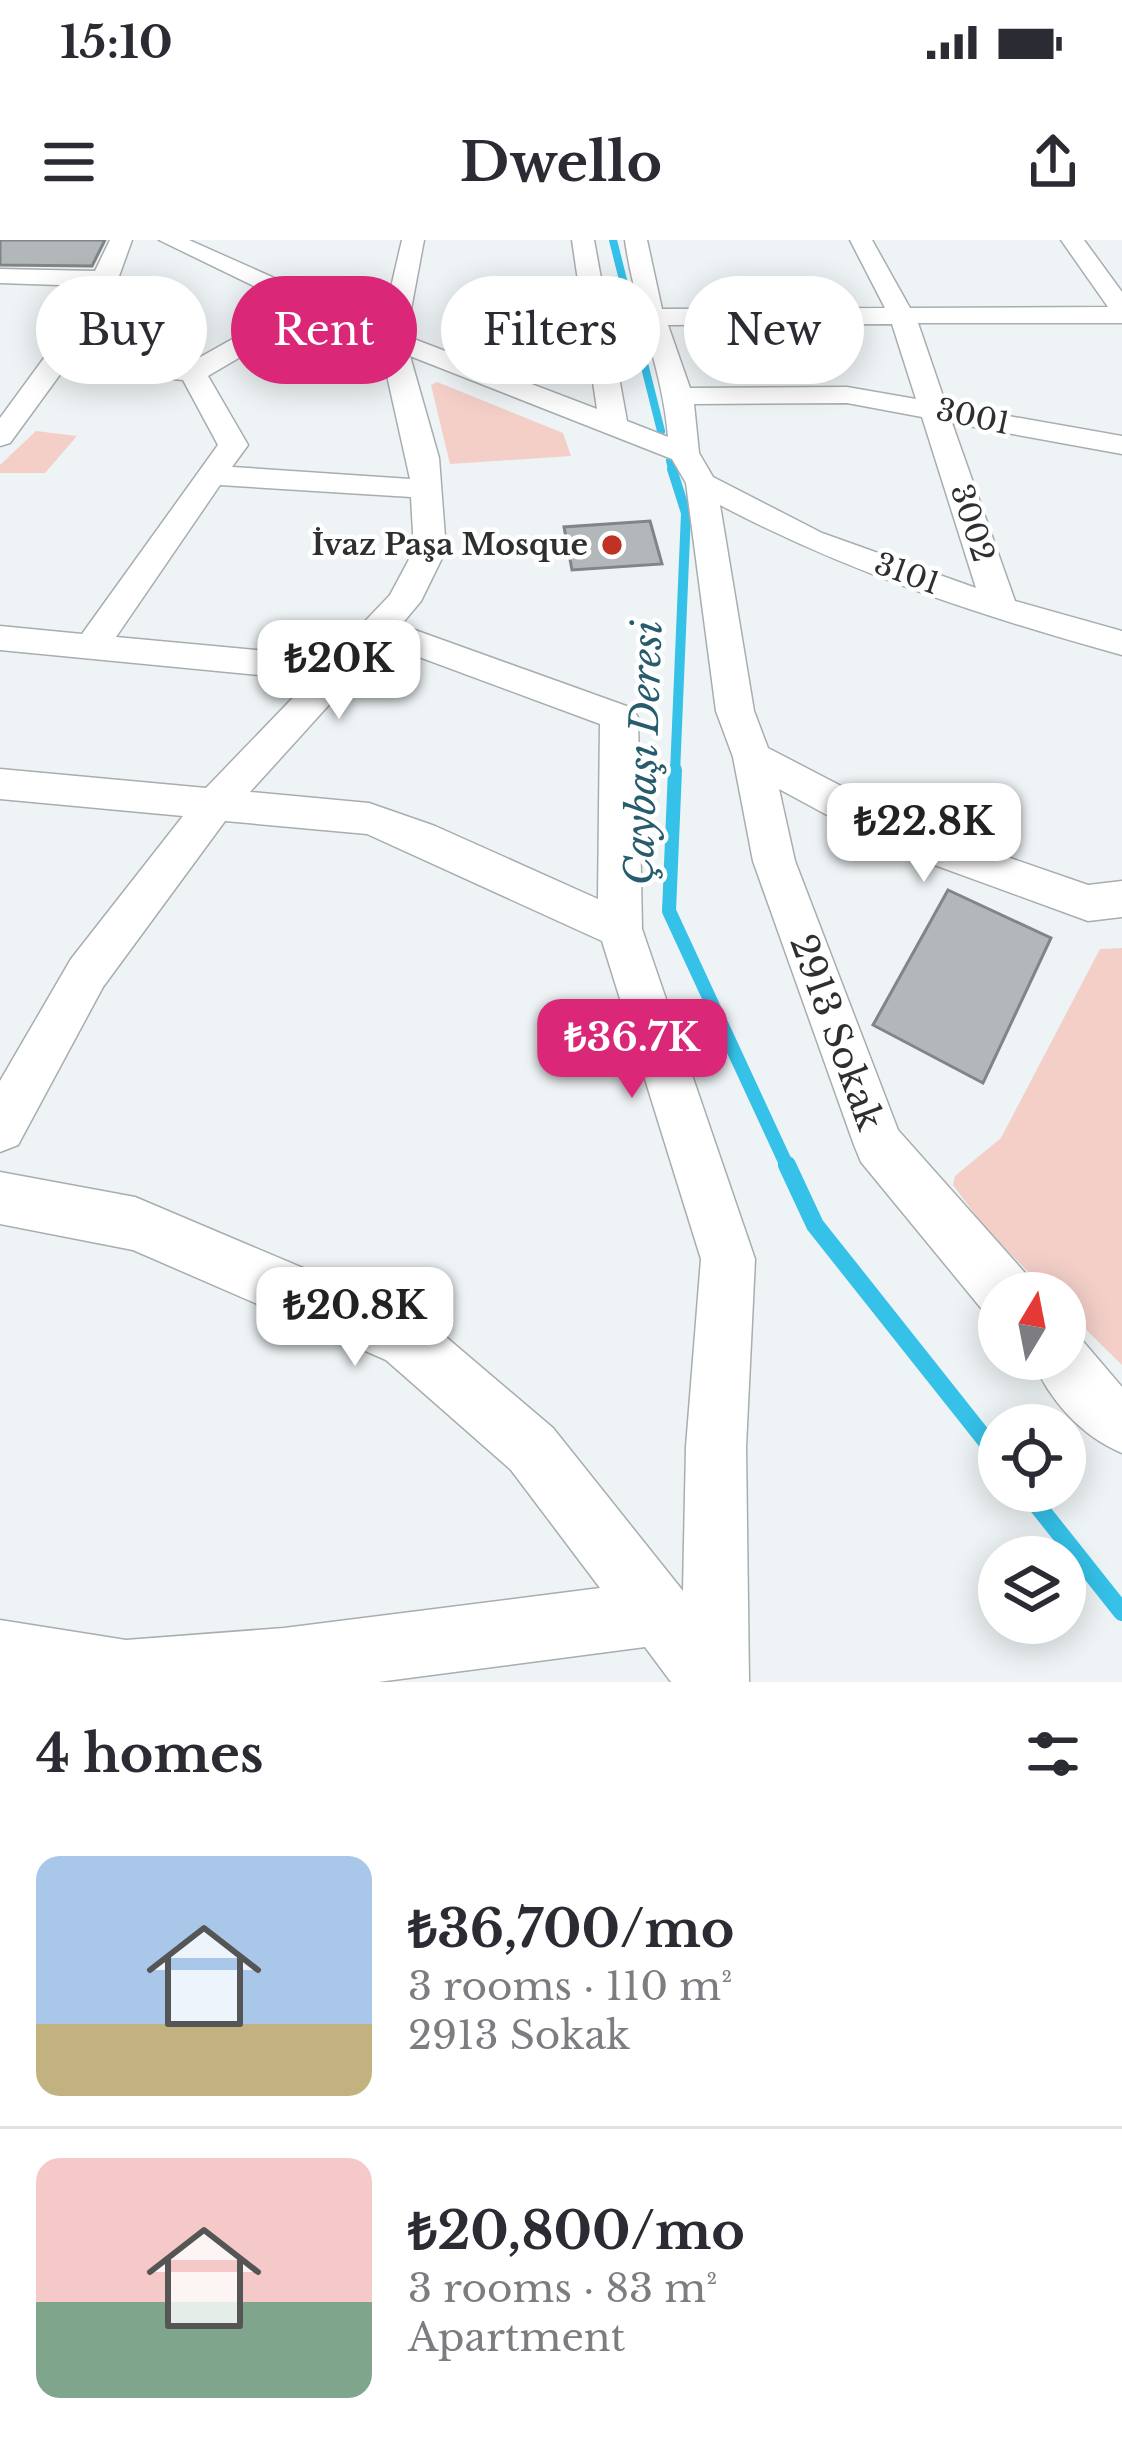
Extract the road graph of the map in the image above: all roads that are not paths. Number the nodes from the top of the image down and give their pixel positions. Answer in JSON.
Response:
{"nodes":[{"id":1,"x":122,"y":240,"type":"edge"},
{"id":2,"x":170,"y":240,"type":"edge"},
{"id":3,"x":413,"y":240,"type":"edge"},
{"id":4,"x":583,"y":240,"type":"edge"},
{"id":5,"x":636,"y":240,"type":"edge"},
{"id":6,"x":861,"y":240,"type":"edge"},
{"id":7,"x":1072,"y":240,"type":"edge"},
{"id":8,"x":0,"y":275,"type":"edge"},
{"id":9,"x":36,"y":276,"type":"edge"},
{"id":10,"x":107,"y":276,"type":"edge"},
{"id":11,"x":250,"y":276,"type":"edge"},
{"id":12,"x":405,"y":276,"type":"edge"},
{"id":13,"x":642,"y":276,"type":"edge"},
{"id":14,"x":1122,"y":312,"type":"edge"},
{"id":15,"x":660,"y":317,"type":"edge"},
{"id":16,"x":903,"y":318,"type":"junction"},
{"id":17,"x":660,"y":330,"type":"edge"},
{"id":18,"x":417,"y":350,"type":"edge"},
{"id":19,"x":40,"y":384,"type":"edge"},
{"id":20,"x":199,"y":384,"type":"edge"},
{"id":21,"x":404,"y":384,"type":"edge"},
{"id":22,"x":680,"y":396,"type":"junction"},
{"id":23,"x":934,"y":408,"type":"junction"},
{"id":24,"x":614,"y":427,"type":"junction"},
{"id":25,"x":1,"y":435,"type":"edge"},
{"id":26,"x":1122,"y":445,"type":"edge"},
{"id":27,"x":692,"y":468,"type":"junction"},
{"id":28,"x":209,"y":475,"type":"junction"},
{"id":29,"x":426,"y":489,"type":"junction"},
{"id":30,"x":1000,"y":608,"type":"junction"},
{"id":31,"x":377,"y":629,"type":"junction"},
{"id":32,"x":0,"y":638,"type":"edge"},
{"id":33,"x":1122,"y":643,"type":"edge"},
{"id":34,"x":91,"y":647,"type":"junction"},
{"id":35,"x":338,"y":670,"type":"junction"},
{"id":36,"x":752,"y":757,"type":"junction"},
{"id":37,"x":0,"y":784,"type":"edge"},
{"id":38,"x":215,"y":804,"type":"junction"},
{"id":39,"x":1122,"y":899,"type":"edge"},
{"id":40,"x":620,"y":929,"type":"junction"},
{"id":41,"x":0,"y":1128,"type":"edge"},
{"id":42,"x":0,"y":1198,"type":"edge"},
{"id":43,"x":987,"y":1272,"type":"edge"},
{"id":44,"x":1084,"y":1380,"type":"edge"},
{"id":45,"x":1116,"y":1410,"type":"edge"},
{"id":46,"x":659,"y":1613,"type":"junction"},
{"id":47,"x":0,"y":1652,"type":"edge"},
{"id":48,"x":714,"y":1682,"type":"edge"}],
"edges":[{"from":1,"to":10,"type":"street"},
{"from":2,"to":11,"type":"street","name":"3101"},
{"from":3,"to":12,"type":"street"},
{"from":4,"to":24,"type":"street"},
{"from":5,"to":13,"type":"street","name":"2913 Sokak"},
{"from":6,"to":16,"type":"street","name":"3002"},
{"from":7,"to":14,"type":"street"},
{"from":8,"to":9,"type":"street"},
{"from":14,"to":16,"type":"street"},
{"from":15,"to":16,"type":"street"},
{"from":16,"to":23,"type":"street","name":"3002"},
{"from":17,"to":22,"type":"street","name":"2913 Sokak"},
{"from":18,"to":24,"type":"street","name":"3101"},
{"from":19,"to":25,"type":"street"},
{"from":20,"to":28,"type":"street"},
{"from":21,"to":29,"type":"street"},
{"from":22,"to":23,"type":"street","name":"3001"},
{"from":22,"to":27,"type":"street","name":"2913 Sokak"},
{"from":23,"to":26,"type":"street","name":"3001"},
{"from":23,"to":30,"type":"street","name":"3002"},
{"from":24,"to":27,"type":"street","name":"3101"},
{"from":27,"to":30,"type":"street","name":"3101"},
{"from":27,"to":36,"type":"street","name":"2913 Sokak"},
{"from":28,"to":29,"type":"street"},
{"from":28,"to":34,"type":"street"},
{"from":29,"to":31,"type":"street"},
{"from":30,"to":33,"type":"street","name":"3101"},
{"from":31,"to":35,"type":"street"},
{"from":31,"to":40,"type":"street"},
{"from":32,"to":34,"type":"street"},
{"from":34,"to":35,"type":"street"},
{"from":35,"to":38,"type":"street"},
{"from":36,"to":39,"type":"street"},
{"from":36,"to":43,"type":"street","name":"2913 Sokak"},
{"from":37,"to":38,"type":"street"},
{"from":38,"to":40,"type":"street"},
{"from":38,"to":41,"type":"street"},
{"from":40,"to":48,"type":"street"},
{"from":42,"to":46,"type":"street"},
{"from":44,"to":45,"type":"street"},
{"from":46,"to":47,"type":"street"},
{"from":46,"to":48,"type":"street"}]}
